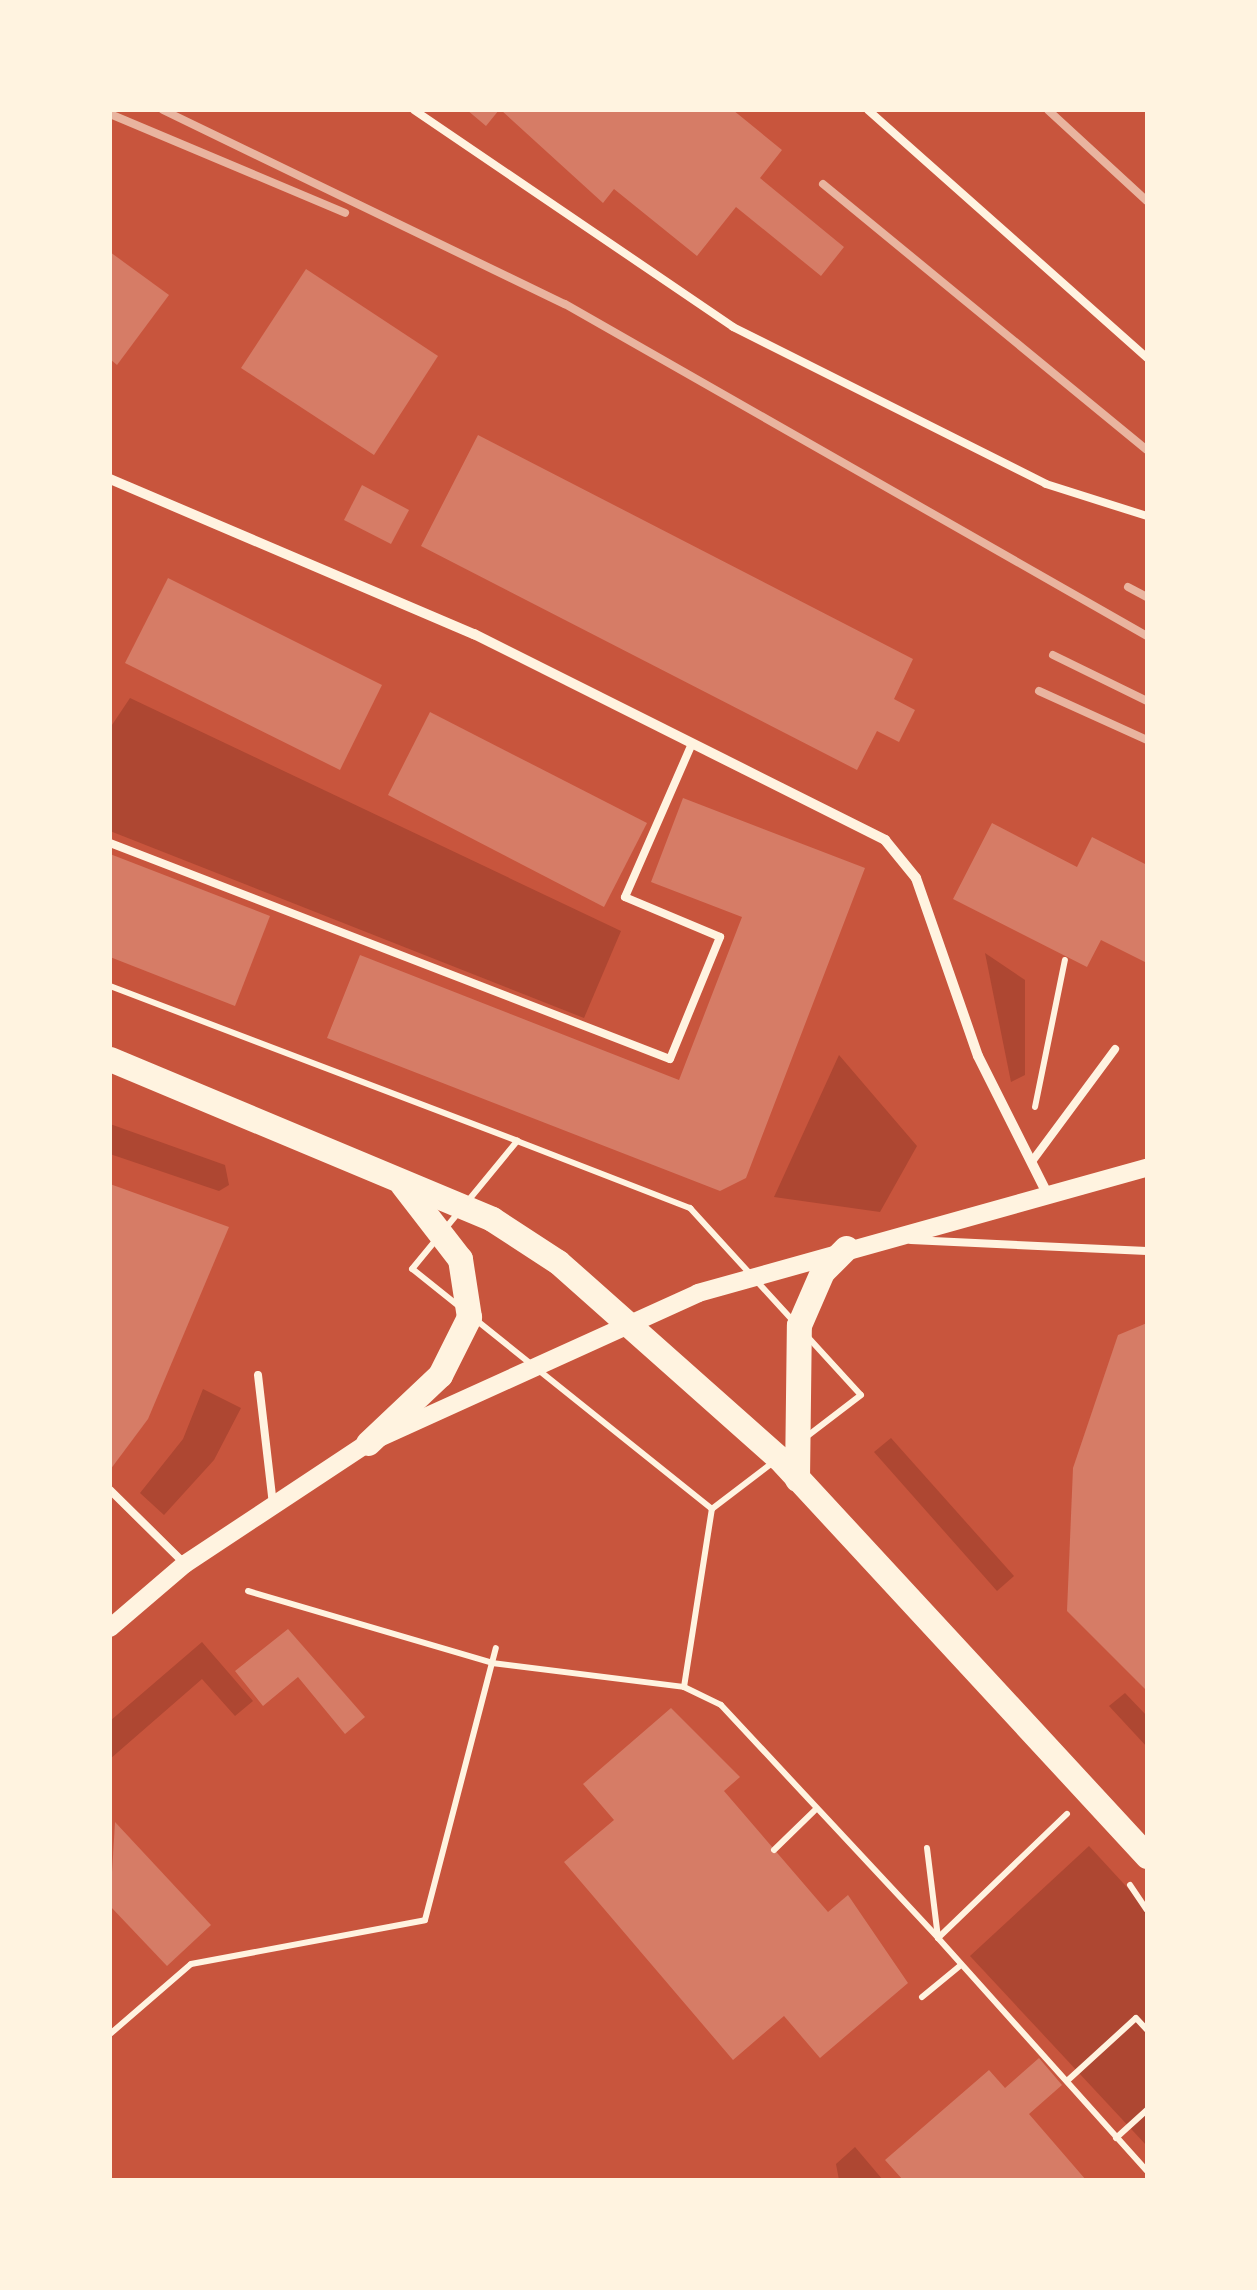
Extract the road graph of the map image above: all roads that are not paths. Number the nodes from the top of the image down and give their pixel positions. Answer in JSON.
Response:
{"nodes":[{"id":1,"x":414,"y":110,"type":"edge"},
{"id":2,"x":868,"y":110,"type":"edge"},
{"id":3,"x":1147,"y":358,"type":"edge"},
{"id":4,"x":110,"y":480,"type":"edge"},
{"id":5,"x":1147,"y":516,"type":"edge"},
{"id":6,"x":692,"y":744,"type":"junction"},
{"id":7,"x":110,"y":842,"type":"edge"},
{"id":8,"x":1114,"y":1049,"type":"dead end"},
{"id":9,"x":110,"y":1058,"type":"edge"},
{"id":10,"x":1033,"y":1160,"type":"junction"},
{"id":11,"x":1147,"y":1168,"type":"edge"},
{"id":12,"x":396,"y":1177,"type":"junction"},
{"id":13,"x":1050,"y":1198,"type":"junction"},
{"id":14,"x":882,"y":1238,"type":"junction"},
{"id":15,"x":846,"y":1248,"type":"junction"},
{"id":16,"x":1147,"y":1251,"type":"edge"},
{"id":17,"x":634,"y":1321,"type":"junction"},
{"id":18,"x":258,"y":1375,"type":"dead end"},
{"id":19,"x":368,"y":1443,"type":"junction"},
{"id":20,"x":797,"y":1479,"type":"junction"},
{"id":21,"x":110,"y":1490,"type":"edge"},
{"id":22,"x":272,"y":1504,"type":"junction"},
{"id":23,"x":185,"y":1564,"type":"junction"},
{"id":24,"x":110,"y":1628,"type":"edge"},
{"id":25,"x":1147,"y":1856,"type":"edge"}],
"edges":[{"from":1,"to":5,"type":"lane"},
{"from":2,"to":3,"type":"lane"},
{"from":4,"to":6,"type":"street"},
{"from":6,"to":7,"type":"lane"},
{"from":6,"to":10,"type":"street"},
{"from":8,"to":10,"type":"lane"},
{"from":9,"to":12,"type":"main road"},
{"from":10,"to":13,"type":"street"},
{"from":11,"to":13,"type":"street"},
{"from":12,"to":17,"type":"main road"},
{"from":12,"to":19,"type":"main road"},
{"from":13,"to":14,"type":"street"},
{"from":14,"to":15,"type":"street"},
{"from":14,"to":16,"type":"lane"},
{"from":15,"to":17,"type":"street"},
{"from":15,"to":20,"type":"main road"},
{"from":17,"to":19,"type":"street"},
{"from":17,"to":20,"type":"main road"},
{"from":18,"to":22,"type":"lane"},
{"from":19,"to":22,"type":"street"},
{"from":20,"to":25,"type":"main road"},
{"from":21,"to":23,"type":"lane"},
{"from":22,"to":23,"type":"street"},
{"from":23,"to":24,"type":"street"}]}
